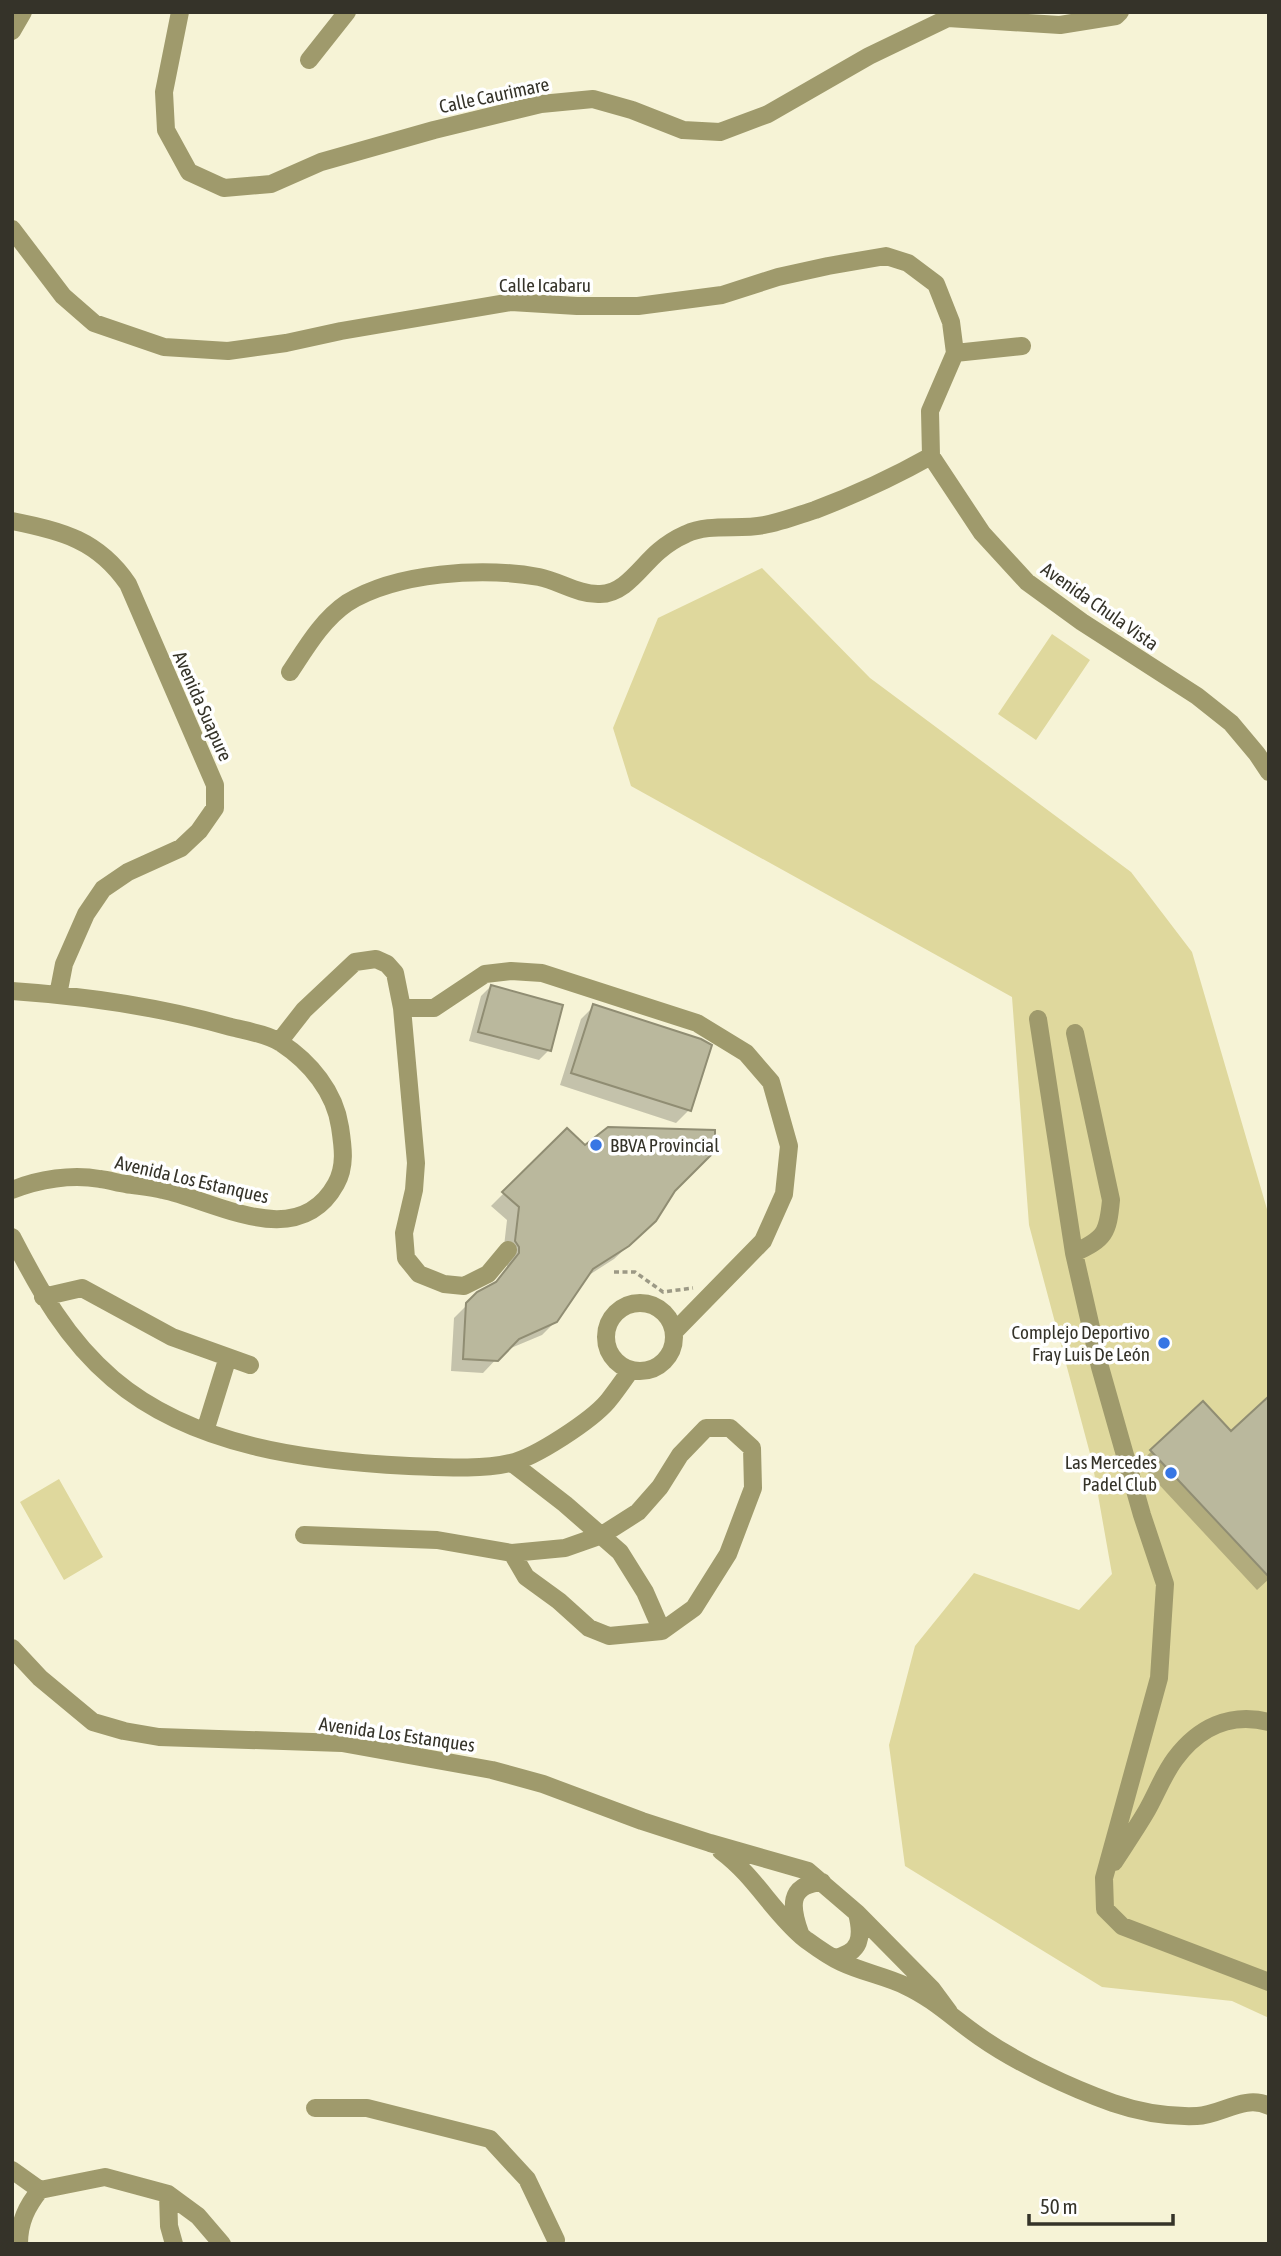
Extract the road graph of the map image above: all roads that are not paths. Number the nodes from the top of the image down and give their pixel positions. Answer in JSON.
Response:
{"nodes":[{"id":1,"x":23,"y":12,"type":"edge"},
{"id":2,"x":180,"y":12,"type":"edge"},
{"id":3,"x":347,"y":12,"type":"edge"},
{"id":4,"x":1121,"y":12,"type":"edge"},
{"id":5,"x":12,"y":31,"type":"edge"},
{"id":6,"x":309,"y":61,"type":"dead end"},
{"id":7,"x":12,"y":229,"type":"edge"},
{"id":8,"x":1022,"y":346,"type":"dead end"},
{"id":9,"x":955,"y":353,"type":"junction"},
{"id":10,"x":931,"y":456,"type":"junction"},
{"id":11,"x":12,"y":521,"type":"edge"},
{"id":12,"x":290,"y":672,"type":"dead end"},
{"id":13,"x":1269,"y":772,"type":"edge"},
{"id":14,"x":12,"y":991,"type":"edge"},
{"id":15,"x":58,"y":995,"type":"junction"},
{"id":16,"x":402,"y":1007,"type":"junction"},
{"id":17,"x":1038,"y":1019,"type":"dead end"},
{"id":18,"x":1075,"y":1033,"type":"dead end"},
{"id":19,"x":279,"y":1042,"type":"junction"},
{"id":20,"x":12,"y":1190,"type":"edge"},
{"id":21,"x":12,"y":1237,"type":"edge"},
{"id":22,"x":508,"y":1250,"type":"dead end"},
{"id":23,"x":1074,"y":1253,"type":"junction"},
{"id":24,"x":43,"y":1297,"type":"junction"},
{"id":25,"x":674,"y":1332,"type":"junction"},
{"id":26,"x":228,"y":1357,"type":"junction"},
{"id":27,"x":250,"y":1365,"type":"dead end"},
{"id":28,"x":630,"y":1371,"type":"junction"},
{"id":29,"x":205,"y":1431,"type":"junction"},
{"id":30,"x":512,"y":1463,"type":"junction"},
{"id":31,"x":304,"y":1535,"type":"dead end"},
{"id":32,"x":602,"y":1535,"type":"junction"},
{"id":33,"x":512,"y":1553,"type":"junction"},
{"id":34,"x":662,"y":1631,"type":"junction"},
{"id":35,"x":12,"y":1648,"type":"edge"},
{"id":36,"x":1269,"y":1722,"type":"edge"},
{"id":37,"x":710,"y":1843,"type":"junction"},
{"id":38,"x":1104,"y":1878,"type":"junction"},
{"id":39,"x":822,"y":1882,"type":"junction"},
{"id":40,"x":857,"y":1913,"type":"junction"},
{"id":41,"x":802,"y":1936,"type":"junction"},
{"id":42,"x":834,"y":1958,"type":"junction"},
{"id":43,"x":1269,"y":1982,"type":"edge"},
{"id":44,"x":949,"y":2011,"type":"junction"},
{"id":45,"x":1269,"y":2106,"type":"edge"},
{"id":46,"x":315,"y":2108,"type":"dead end"},
{"id":47,"x":12,"y":2170,"type":"edge"},
{"id":48,"x":40,"y":2190,"type":"junction"},
{"id":49,"x":168,"y":2194,"type":"junction"},
{"id":50,"x":555,"y":2243,"type":"edge"},
{"id":51,"x":19,"y":2244,"type":"edge"},
{"id":52,"x":174,"y":2244,"type":"edge"},
{"id":53,"x":222,"y":2244,"type":"edge"}],
"edges":[{"from":1,"to":5,"type":"street"},
{"from":2,"to":4,"type":"street","name":"Calle Caurimare"},
{"from":3,"to":6,"type":"street"},
{"from":7,"to":9,"type":"street","name":"Calle Icabaru"},
{"from":8,"to":9,"type":"street"},
{"from":9,"to":10,"type":"street"},
{"from":10,"to":12,"type":"street"},
{"from":10,"to":13,"type":"street","name":"Avenida Chula Vista"},
{"from":11,"to":15,"type":"street","name":"Avenida Suapure"},
{"from":14,"to":15,"type":"street"},
{"from":15,"to":19,"type":"street","name":"Avenida Los Estanques"},
{"from":16,"to":19,"type":"street"},
{"from":16,"to":22,"type":"street"},
{"from":16,"to":25,"type":"street"},
{"from":17,"to":23,"type":"street"},
{"from":18,"to":23,"type":"street"},
{"from":19,"to":20,"type":"street","name":"Avenida Los Estanques"},
{"from":21,"to":24,"type":"street"},
{"from":23,"to":38,"type":"street"},
{"from":24,"to":26,"type":"street"},
{"from":24,"to":29,"type":"street"},
{"from":25,"to":28,"type":"street"},
{"from":25,"to":28,"type":"street"},
{"from":26,"to":27,"type":"street"},
{"from":26,"to":29,"type":"street"},
{"from":28,"to":30,"type":"street"},
{"from":29,"to":30,"type":"street"},
{"from":30,"to":32,"type":"street"},
{"from":31,"to":33,"type":"street"},
{"from":32,"to":33,"type":"street"},
{"from":32,"to":34,"type":"street"},
{"from":32,"to":34,"type":"street"},
{"from":33,"to":34,"type":"street"},
{"from":35,"to":37,"type":"street","name":"Avenida Los Estanques"},
{"from":36,"to":38,"type":"street"},
{"from":37,"to":39,"type":"street","name":"Avenida Los Estanques"},
{"from":37,"to":41,"type":"street","name":"Avenida Los Estanques"},
{"from":38,"to":43,"type":"street"},
{"from":39,"to":40,"type":"street","name":"Avenida Los Estanques"},
{"from":39,"to":41,"type":"street"},
{"from":40,"to":42,"type":"street"},
{"from":40,"to":44,"type":"street","name":"Avenida Los Estanques"},
{"from":41,"to":42,"type":"street","name":"Avenida Los Estanques"},
{"from":42,"to":44,"type":"street","name":"Avenida Los Estanques"},
{"from":44,"to":45,"type":"street","name":"Avenida Los Estanques"},
{"from":46,"to":50,"type":"street"},
{"from":47,"to":48,"type":"street"},
{"from":48,"to":49,"type":"street"},
{"from":48,"to":51,"type":"street"},
{"from":49,"to":52,"type":"street"},
{"from":49,"to":53,"type":"street"}]}
